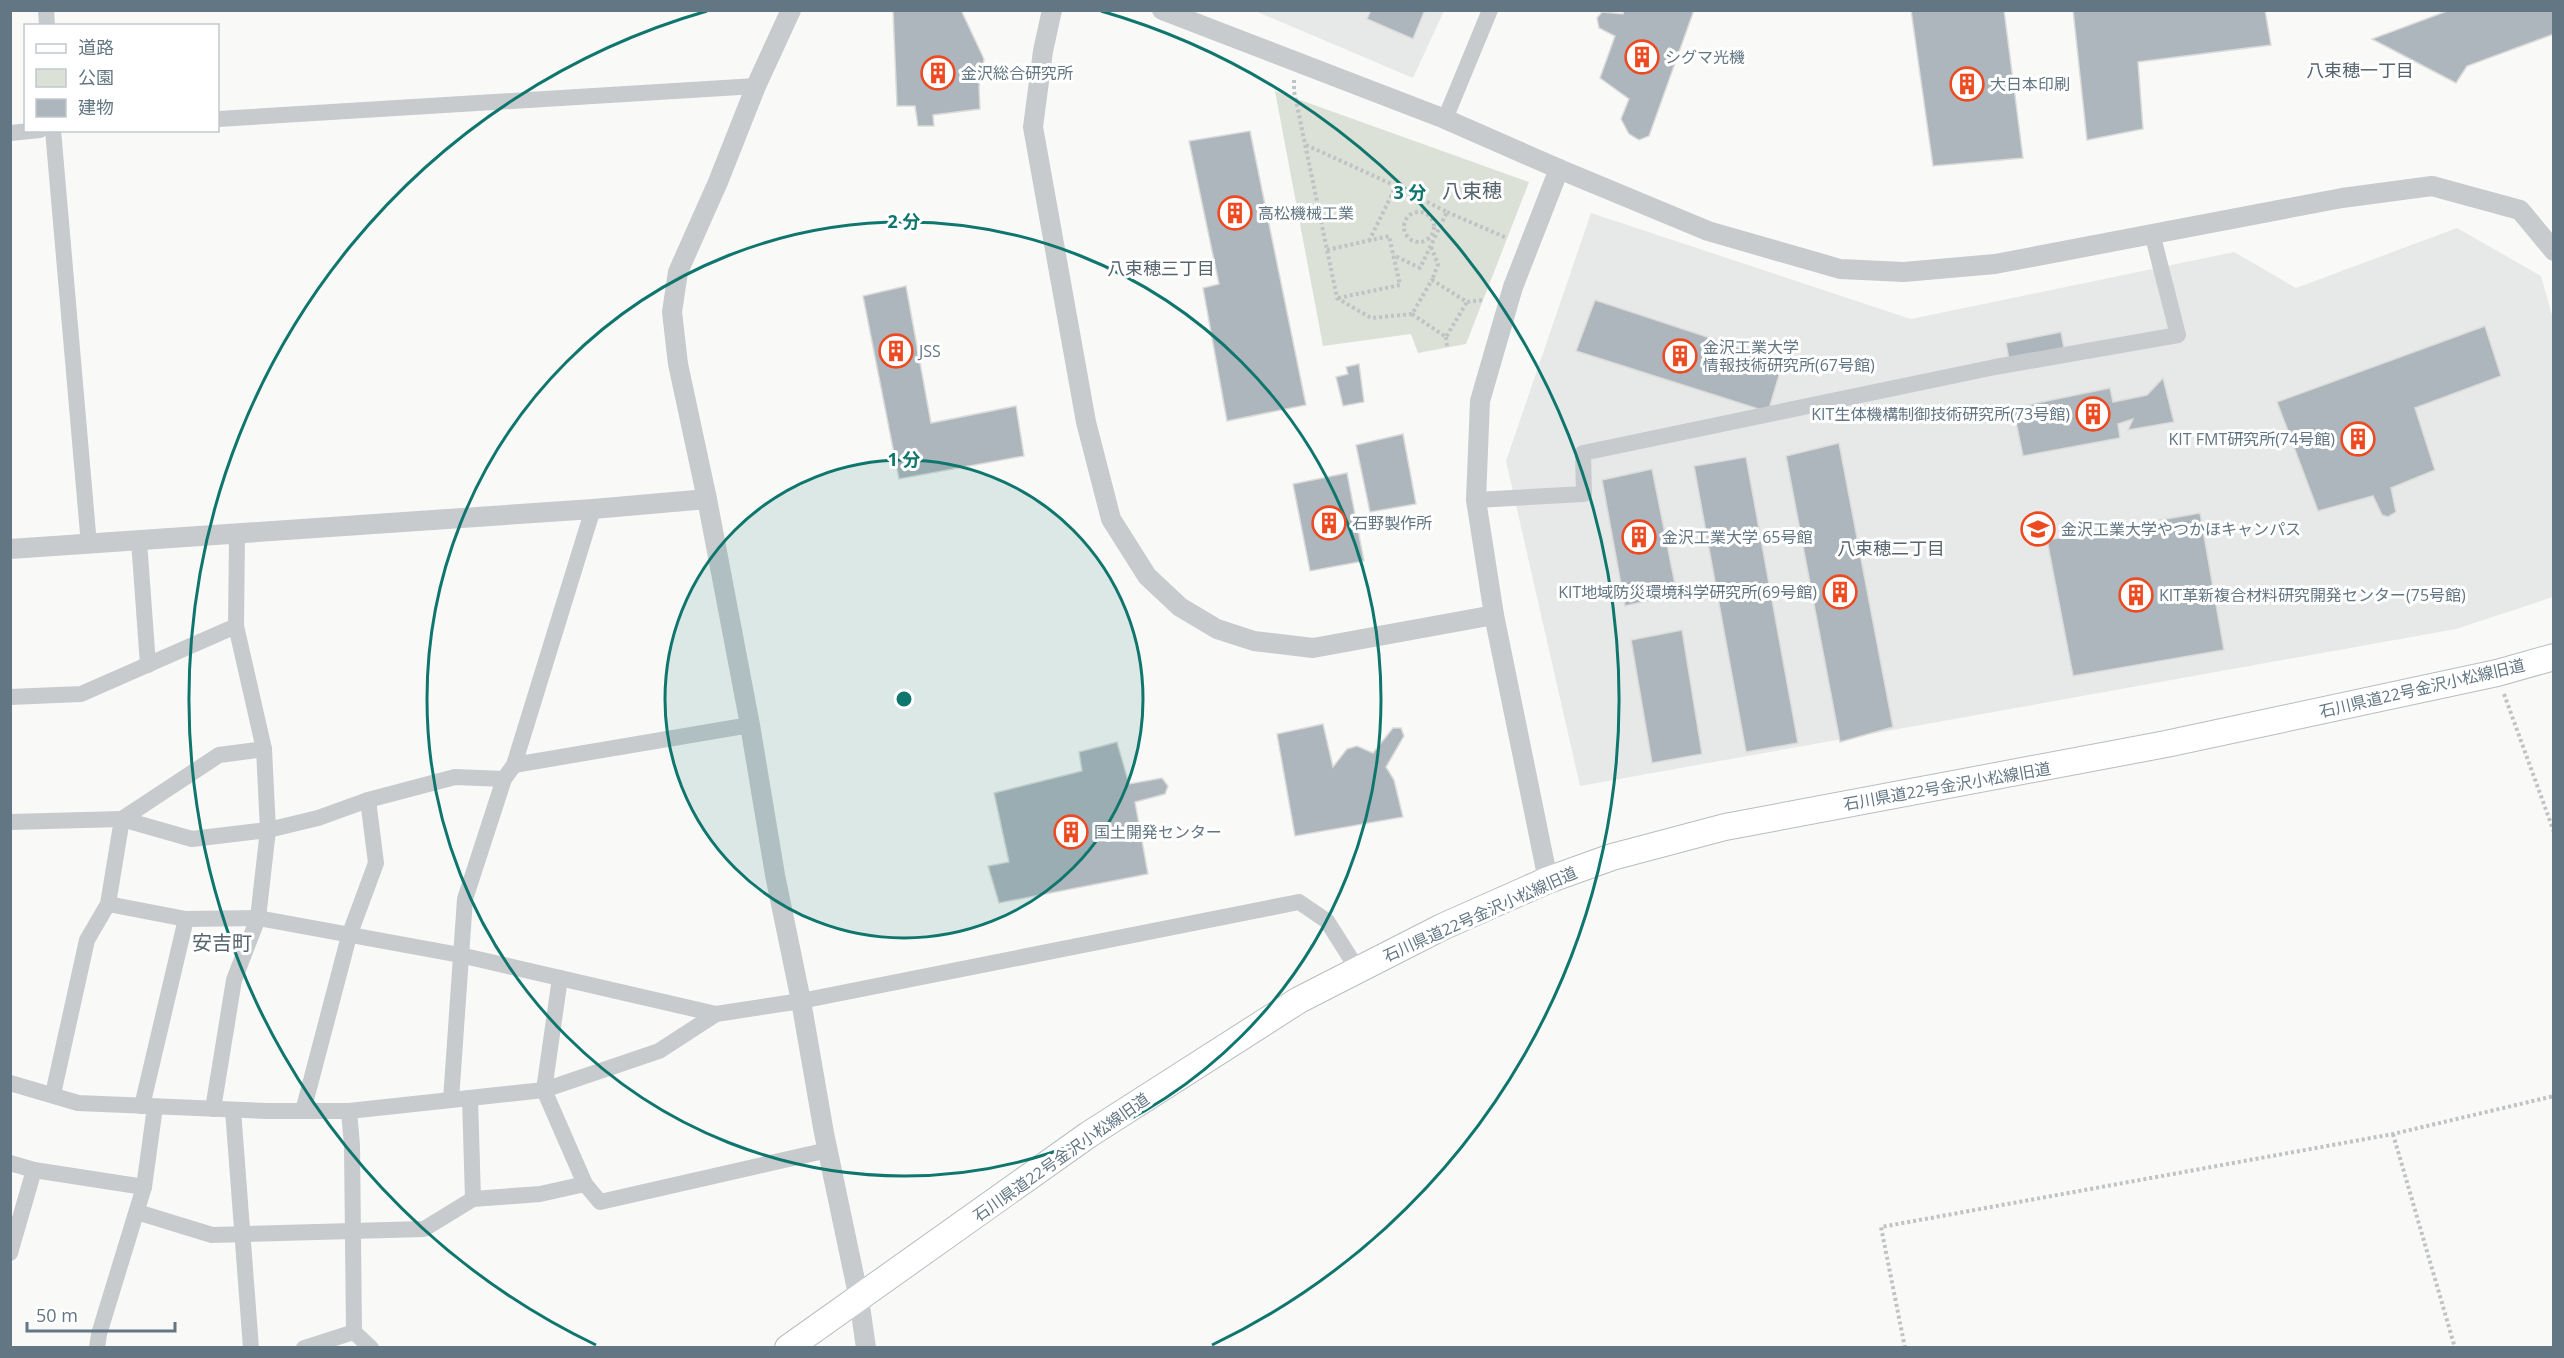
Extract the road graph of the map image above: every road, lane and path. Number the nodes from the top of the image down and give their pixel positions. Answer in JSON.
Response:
{"nodes":[{"id":1,"x":791,"y":10,"type":"edge"},
{"id":2,"x":1052,"y":10,"type":"edge"},
{"id":3,"x":1162,"y":10,"type":"edge"},
{"id":4,"x":1490,"y":10,"type":"edge"},
{"id":5,"x":1295,"y":61,"type":"junction"},
{"id":6,"x":756,"y":86,"type":"junction"},
{"id":7,"x":1445,"y":118,"type":"junction"},
{"id":8,"x":219,"y":119,"type":"edge"},
{"id":9,"x":53,"y":132,"type":"edge"},
{"id":10,"x":1305,"y":145,"type":"junction"},
{"id":11,"x":1559,"y":169,"type":"junction"},
{"id":12,"x":1396,"y":186,"type":"junction"},
{"id":13,"x":1447,"y":212,"type":"junction"},
{"id":14,"x":1434,"y":225,"type":"joint"},
{"id":15,"x":2152,"y":233,"type":"junction"},
{"id":16,"x":1507,"y":238,"type":"dead end"},
{"id":17,"x":1369,"y":241,"type":"junction"},
{"id":18,"x":1430,"y":246,"type":"junction"},
{"id":19,"x":1327,"y":250,"type":"junction"},
{"id":20,"x":2553,"y":251,"type":"edge"},
{"id":21,"x":1393,"y":255,"type":"junction"},
{"id":22,"x":1432,"y":280,"type":"junction"},
{"id":23,"x":1337,"y":298,"type":"junction"},
{"id":24,"x":1482,"y":300,"type":"dead end"},
{"id":25,"x":1467,"y":302,"type":"junction"},
{"id":26,"x":1412,"y":314,"type":"junction"},
{"id":27,"x":1446,"y":337,"type":"junction"},
{"id":28,"x":1447,"y":347,"type":"dead end"},
{"id":29,"x":707,"y":499,"type":"junction"},
{"id":30,"x":1476,"y":500,"type":"junction"},
{"id":31,"x":593,"y":509,"type":"junction"},
{"id":32,"x":237,"y":534,"type":"junction"},
{"id":33,"x":139,"y":541,"type":"junction"},
{"id":34,"x":88,"y":544,"type":"junction"},
{"id":35,"x":10,"y":549,"type":"edge"},
{"id":36,"x":1494,"y":615,"type":"junction"},
{"id":37,"x":236,"y":626,"type":"junction"},
{"id":38,"x":2553,"y":657,"type":"edge"},
{"id":39,"x":148,"y":665,"type":"junction"},
{"id":40,"x":2497,"y":673,"type":"junction"},
{"id":41,"x":10,"y":697,"type":"edge"},
{"id":42,"x":750,"y":725,"type":"junction"},
{"id":43,"x":264,"y":749,"type":"junction"},
{"id":44,"x":514,"y":765,"type":"junction"},
{"id":45,"x":504,"y":779,"type":"junction"},
{"id":46,"x":368,"y":801,"type":"junction"},
{"id":47,"x":122,"y":819,"type":"junction"},
{"id":48,"x":10,"y":822,"type":"edge"},
{"id":49,"x":268,"y":830,"type":"junction"},
{"id":50,"x":2553,"y":831,"type":"edge"},
{"id":51,"x":1548,"y":880,"type":"junction"},
{"id":52,"x":108,"y":904,"type":"junction"},
{"id":53,"x":258,"y":918,"type":"junction"},
{"id":54,"x":186,"y":919,"type":"junction"},
{"id":55,"x":349,"y":936,"type":"junction"},
{"id":56,"x":460,"y":955,"type":"junction"},
{"id":57,"x":1358,"y":970,"type":"junction"},
{"id":58,"x":560,"y":978,"type":"junction"},
{"id":59,"x":801,"y":1001,"type":"junction"},
{"id":60,"x":716,"y":1014,"type":"junction"},
{"id":61,"x":10,"y":1083,"type":"edge"},
{"id":62,"x":544,"y":1090,"type":"junction"},
{"id":63,"x":53,"y":1094,"type":"junction"},
{"id":64,"x":2553,"y":1096,"type":"edge"},
{"id":65,"x":470,"y":1098,"type":"junction"},
{"id":66,"x":451,"y":1100,"type":"junction"},
{"id":67,"x":149,"y":1107,"type":"junction"},
{"id":68,"x":213,"y":1109,"type":"junction"},
{"id":69,"x":233,"y":1110,"type":"junction"},
{"id":70,"x":303,"y":1111,"type":"junction"},
{"id":71,"x":350,"y":1111,"type":"junction"},
{"id":72,"x":2393,"y":1134,"type":"junction"},
{"id":73,"x":828,"y":1150,"type":"junction"},
{"id":74,"x":10,"y":1163,"type":"edge"},
{"id":75,"x":33,"y":1170,"type":"junction"},
{"id":76,"x":585,"y":1184,"type":"junction"},
{"id":77,"x":144,"y":1187,"type":"junction"},
{"id":78,"x":473,"y":1199,"type":"junction"},
{"id":79,"x":137,"y":1212,"type":"junction"},
{"id":80,"x":354,"y":1232,"type":"junction"},
{"id":81,"x":242,"y":1233,"type":"junction"},
{"id":82,"x":10,"y":1253,"type":"edge"},
{"id":83,"x":859,"y":1299,"type":"junction"},
{"id":84,"x":354,"y":1332,"type":"junction"},
{"id":85,"x":97,"y":1347,"type":"edge"},
{"id":86,"x":251,"y":1347,"type":"edge"},
{"id":87,"x":304,"y":1347,"type":"edge"},
{"id":88,"x":371,"y":1347,"type":"edge"},
{"id":89,"x":788,"y":1347,"type":"edge"},
{"id":90,"x":866,"y":1347,"type":"edge"},
{"id":91,"x":1905,"y":1347,"type":"edge"},
{"id":92,"x":2455,"y":1347,"type":"edge"}],
"edges":[{"from":1,"to":6,"type":"street"},
{"from":2,"to":36,"type":"street"},
{"from":3,"to":5,"type":"street"},
{"from":4,"to":7,"type":"street"},
{"from":5,"to":7,"type":"street"},
{"from":5,"to":10,"type":"path"},
{"from":6,"to":8,"type":"street"},
{"from":6,"to":29,"type":"street"},
{"from":7,"to":11,"type":"street"},
{"from":9,"to":34,"type":"street"},
{"from":10,"to":12,"type":"path"},
{"from":10,"to":19,"type":"path"},
{"from":11,"to":15,"type":"street"},
{"from":11,"to":30,"type":"street"},
{"from":12,"to":13,"type":"path"},
{"from":12,"to":17,"type":"path"},
{"from":13,"to":16,"type":"path"},
{"from":13,"to":18,"type":"path"},
{"from":14,"to":14,"type":"path"},
{"from":15,"to":20,"type":"street"},
{"from":15,"to":30,"type":"street"},
{"from":17,"to":19,"type":"path"},
{"from":17,"to":21,"type":"path"},
{"from":18,"to":21,"type":"path"},
{"from":18,"to":22,"type":"path"},
{"from":19,"to":23,"type":"path"},
{"from":21,"to":23,"type":"path"},
{"from":22,"to":25,"type":"path"},
{"from":22,"to":26,"type":"path"},
{"from":23,"to":26,"type":"path"},
{"from":24,"to":25,"type":"path"},
{"from":25,"to":27,"type":"path"},
{"from":26,"to":27,"type":"path"},
{"from":27,"to":28,"type":"path"},
{"from":29,"to":31,"type":"street"},
{"from":29,"to":42,"type":"street"},
{"from":30,"to":36,"type":"street"},
{"from":31,"to":32,"type":"street"},
{"from":31,"to":44,"type":"street"},
{"from":32,"to":33,"type":"street"},
{"from":32,"to":37,"type":"street"},
{"from":33,"to":34,"type":"street"},
{"from":33,"to":39,"type":"street"},
{"from":34,"to":35,"type":"street"},
{"from":36,"to":51,"type":"street"},
{"from":37,"to":39,"type":"street"},
{"from":37,"to":43,"type":"street"},
{"from":38,"to":40,"type":"main road","name":"石川県道22号金沢小松線旧道"},
{"from":39,"to":41,"type":"street"},
{"from":40,"to":50,"type":"path"},
{"from":40,"to":51,"type":"main road","name":"石川県道22号金沢小松線旧道"},
{"from":42,"to":44,"type":"street"},
{"from":42,"to":59,"type":"street"},
{"from":43,"to":47,"type":"street"},
{"from":43,"to":49,"type":"street"},
{"from":44,"to":45,"type":"street"},
{"from":45,"to":46,"type":"street"},
{"from":45,"to":56,"type":"street"},
{"from":46,"to":49,"type":"street"},
{"from":46,"to":55,"type":"street"},
{"from":47,"to":48,"type":"street"},
{"from":47,"to":49,"type":"street"},
{"from":47,"to":52,"type":"street"},
{"from":49,"to":53,"type":"street"},
{"from":51,"to":57,"type":"main road","name":"石川県道22号金沢小松線旧道"},
{"from":52,"to":54,"type":"street"},
{"from":52,"to":63,"type":"street"},
{"from":53,"to":54,"type":"street"},
{"from":53,"to":55,"type":"street"},
{"from":53,"to":68,"type":"street"},
{"from":54,"to":67,"type":"street"},
{"from":55,"to":56,"type":"street"},
{"from":55,"to":70,"type":"street"},
{"from":56,"to":58,"type":"street"},
{"from":56,"to":66,"type":"street"},
{"from":57,"to":59,"type":"street"},
{"from":57,"to":83,"type":"main road","name":"石川県道22号金沢小松線旧道"},
{"from":58,"to":60,"type":"street"},
{"from":58,"to":62,"type":"street"},
{"from":59,"to":60,"type":"street"},
{"from":59,"to":73,"type":"street"},
{"from":60,"to":62,"type":"street"},
{"from":61,"to":63,"type":"street"},
{"from":62,"to":65,"type":"street"},
{"from":62,"to":76,"type":"street"},
{"from":63,"to":67,"type":"street"},
{"from":64,"to":72,"type":"path"},
{"from":65,"to":66,"type":"street"},
{"from":65,"to":78,"type":"street"},
{"from":66,"to":71,"type":"street"},
{"from":67,"to":68,"type":"street"},
{"from":67,"to":77,"type":"street"},
{"from":68,"to":69,"type":"street"},
{"from":69,"to":70,"type":"street"},
{"from":69,"to":81,"type":"street"},
{"from":70,"to":71,"type":"street"},
{"from":71,"to":80,"type":"street"},
{"from":72,"to":91,"type":"path"},
{"from":72,"to":92,"type":"path"},
{"from":73,"to":76,"type":"street"},
{"from":73,"to":83,"type":"street"},
{"from":74,"to":75,"type":"street"},
{"from":75,"to":77,"type":"street"},
{"from":75,"to":82,"type":"street"},
{"from":76,"to":78,"type":"street"},
{"from":77,"to":79,"type":"street"},
{"from":78,"to":80,"type":"street"},
{"from":79,"to":81,"type":"street"},
{"from":79,"to":85,"type":"street"},
{"from":80,"to":81,"type":"street"},
{"from":80,"to":84,"type":"street"},
{"from":81,"to":86,"type":"street"},
{"from":83,"to":89,"type":"main road","name":"石川県道22号金沢小松線旧道"},
{"from":83,"to":90,"type":"street"},
{"from":84,"to":87,"type":"street"},
{"from":84,"to":88,"type":"street"}]}
